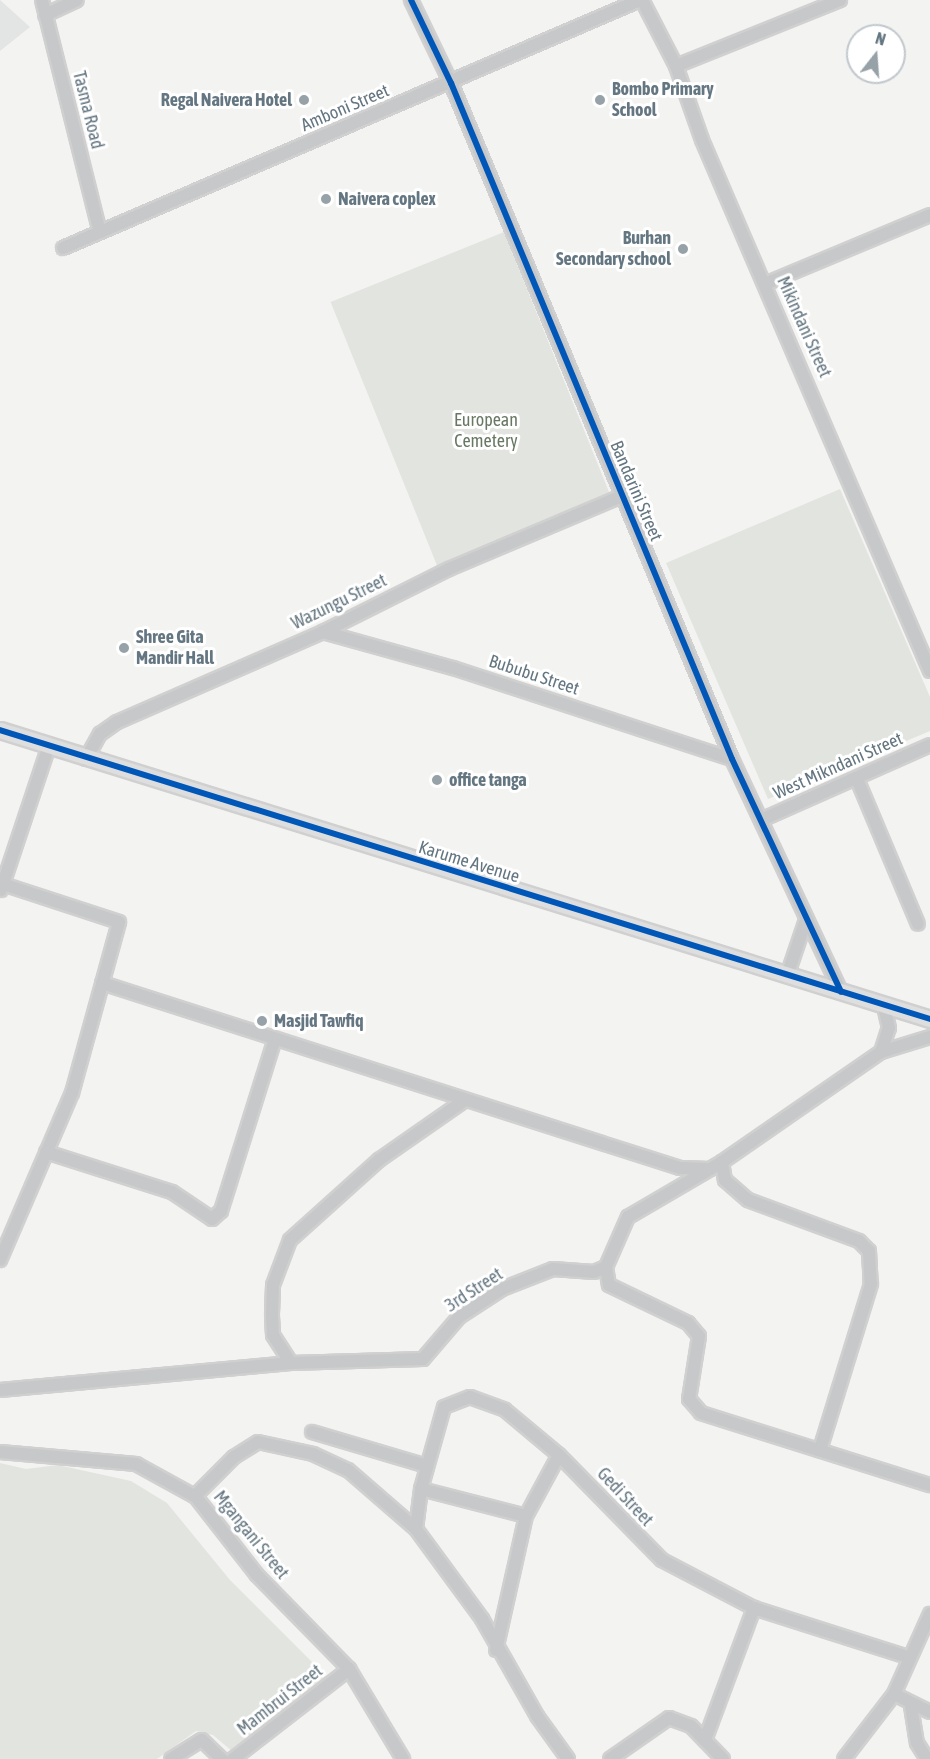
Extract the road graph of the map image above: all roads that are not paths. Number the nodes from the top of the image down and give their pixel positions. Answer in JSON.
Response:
{"nodes":[{"id":1,"x":42,"y":0,"type":"edge"},
{"id":2,"x":77,"y":0,"type":"edge"},
{"id":3,"x":411,"y":0,"type":"edge"},
{"id":4,"x":641,"y":0,"type":"edge"},
{"id":5,"x":840,"y":0,"type":"edge"},
{"id":6,"x":45,"y":15,"type":"junction"},
{"id":7,"x":676,"y":66,"type":"junction"},
{"id":8,"x":451,"y":83,"type":"junction"},
{"id":9,"x":930,"y":215,"type":"edge"},
{"id":10,"x":99,"y":229,"type":"junction"},
{"id":11,"x":63,"y":248,"type":"dead end"},
{"id":12,"x":765,"y":284,"type":"junction"},
{"id":13,"x":622,"y":496,"type":"junction"},
{"id":14,"x":323,"y":632,"type":"junction"},
{"id":15,"x":930,"y":671,"type":"edge"},
{"id":16,"x":0,"y":730,"type":"edge"},
{"id":17,"x":930,"y":745,"type":"edge"},
{"id":18,"x":49,"y":746,"type":"junction"},
{"id":19,"x":87,"y":759,"type":"junction"},
{"id":20,"x":732,"y":759,"type":"junction"},
{"id":21,"x":857,"y":779,"type":"junction"},
{"id":22,"x":761,"y":820,"type":"junction"},
{"id":23,"x":1,"y":888,"type":"edge"},
{"id":24,"x":806,"y":920,"type":"junction"},
{"id":25,"x":918,"y":924,"type":"dead end"},
{"id":26,"x":788,"y":976,"type":"junction"},
{"id":27,"x":102,"y":983,"type":"junction"},
{"id":28,"x":841,"y":992,"type":"junction"},
{"id":29,"x":884,"y":1007,"type":"junction"},
{"id":30,"x":930,"y":1019,"type":"edge"},
{"id":31,"x":930,"y":1036,"type":"edge"},
{"id":32,"x":275,"y":1040,"type":"junction"},
{"id":33,"x":880,"y":1052,"type":"junction"},
{"id":34,"x":465,"y":1100,"type":"junction"},
{"id":35,"x":46,"y":1152,"type":"junction"},
{"id":36,"x":722,"y":1162,"type":"junction"},
{"id":37,"x":710,"y":1169,"type":"junction"},
{"id":38,"x":0,"y":1260,"type":"edge"},
{"id":39,"x":606,"y":1267,"type":"junction"},
{"id":40,"x":291,"y":1363,"type":"junction"},
{"id":41,"x":0,"y":1390,"type":"edge"},
{"id":42,"x":312,"y":1432,"type":"dead end"},
{"id":43,"x":820,"y":1450,"type":"junction"},
{"id":44,"x":0,"y":1452,"type":"edge"},
{"id":45,"x":559,"y":1455,"type":"junction"},
{"id":46,"x":427,"y":1466,"type":"junction"},
{"id":47,"x":930,"y":1485,"type":"edge"},
{"id":48,"x":421,"y":1489,"type":"junction"},
{"id":49,"x":195,"y":1496,"type":"junction"},
{"id":50,"x":526,"y":1515,"type":"junction"},
{"id":51,"x":416,"y":1529,"type":"junction"},
{"id":52,"x":754,"y":1608,"type":"junction"},
{"id":53,"x":930,"y":1614,"type":"edge"},
{"id":54,"x":496,"y":1650,"type":"junction"},
{"id":55,"x":908,"y":1657,"type":"junction"},
{"id":56,"x":349,"y":1669,"type":"junction"},
{"id":57,"x":894,"y":1694,"type":"junction"},
{"id":58,"x":912,"y":1706,"type":"junction"},
{"id":59,"x":930,"y":1712,"type":"edge"},
{"id":60,"x":705,"y":1740,"type":"junction"},
{"id":61,"x":171,"y":1759,"type":"edge"},
{"id":62,"x":222,"y":1759,"type":"edge"},
{"id":63,"x":233,"y":1759,"type":"edge"},
{"id":64,"x":403,"y":1759,"type":"edge"},
{"id":65,"x":568,"y":1759,"type":"edge"},
{"id":66,"x":610,"y":1759,"type":"edge"},
{"id":67,"x":723,"y":1759,"type":"edge"},
{"id":68,"x":844,"y":1759,"type":"edge"},
{"id":69,"x":927,"y":1759,"type":"edge"}],
"edges":[{"from":1,"to":6,"type":"street","name":"Tasma Road"},
{"from":2,"to":6,"type":"street"},
{"from":3,"to":8,"type":"street","name":"Bandarini Street"},
{"from":4,"to":7,"type":"street","name":"Mikindani Street"},
{"from":4,"to":8,"type":"street","name":"Amboni Street"},
{"from":5,"to":7,"type":"street"},
{"from":6,"to":10,"type":"street","name":"Tasma Road"},
{"from":7,"to":12,"type":"street","name":"Mikindani Street"},
{"from":8,"to":10,"type":"street","name":"Amboni Street"},
{"from":8,"to":13,"type":"street","name":"Bandarini Street"},
{"from":9,"to":12,"type":"street"},
{"from":10,"to":11,"type":"street","name":"Amboni Street"},
{"from":12,"to":15,"type":"street","name":"Mikindani Street"},
{"from":13,"to":14,"type":"street","name":"Wazungu Street"},
{"from":13,"to":20,"type":"street","name":"Bandarini Street"},
{"from":14,"to":19,"type":"street","name":"Wazungu Street"},
{"from":14,"to":20,"type":"street","name":"Bububu Street"},
{"from":16,"to":18,"type":"main road","name":"Karume Avenue"},
{"from":17,"to":21,"type":"street","name":"West Mikndani Street"},
{"from":18,"to":19,"type":"main road","name":"Karume Avenue"},
{"from":18,"to":23,"type":"street"},
{"from":19,"to":26,"type":"main road","name":"Karume Avenue"},
{"from":20,"to":22,"type":"street","name":"Bandarini Street"},
{"from":21,"to":22,"type":"street","name":"West Mikndani Street"},
{"from":21,"to":25,"type":"street"},
{"from":22,"to":24,"type":"street","name":"Bandarini Street"},
{"from":23,"to":27,"type":"street"},
{"from":24,"to":26,"type":"street"},
{"from":24,"to":28,"type":"street","name":"Bandarini Street"},
{"from":26,"to":28,"type":"main road","name":"Karume Avenue"},
{"from":27,"to":32,"type":"street"},
{"from":27,"to":35,"type":"street"},
{"from":28,"to":29,"type":"main road","name":"Karume Avenue"},
{"from":29,"to":30,"type":"main road","name":"Karume Avenue"},
{"from":29,"to":33,"type":"street"},
{"from":31,"to":33,"type":"street"},
{"from":32,"to":34,"type":"street"},
{"from":32,"to":35,"type":"street"},
{"from":33,"to":36,"type":"street"},
{"from":34,"to":37,"type":"street"},
{"from":34,"to":40,"type":"street"},
{"from":35,"to":38,"type":"street"},
{"from":36,"to":37,"type":"street"},
{"from":36,"to":43,"type":"street"},
{"from":37,"to":39,"type":"street"},
{"from":39,"to":40,"type":"street","name":"3rd Street"},
{"from":39,"to":43,"type":"street"},
{"from":40,"to":41,"type":"street","name":"3rd Street"},
{"from":42,"to":46,"type":"street"},
{"from":43,"to":47,"type":"street"},
{"from":44,"to":49,"type":"street","name":"Mgangani Street"},
{"from":45,"to":46,"type":"street","name":"Gedi Street"},
{"from":45,"to":50,"type":"street"},
{"from":45,"to":52,"type":"street","name":"Gedi Street"},
{"from":46,"to":48,"type":"street","name":"Gedi Street"},
{"from":48,"to":50,"type":"street"},
{"from":48,"to":51,"type":"street","name":"Gedi Street"},
{"from":49,"to":51,"type":"street"},
{"from":49,"to":56,"type":"street","name":"Mgangani Street"},
{"from":50,"to":54,"type":"street"},
{"from":51,"to":54,"type":"street"},
{"from":52,"to":55,"type":"street","name":"Gedi Street"},
{"from":52,"to":60,"type":"street"},
{"from":53,"to":55,"type":"street"},
{"from":54,"to":65,"type":"street"},
{"from":55,"to":57,"type":"street"},
{"from":56,"to":63,"type":"street","name":"Mambrui Street"},
{"from":56,"to":64,"type":"street","name":"Mgangani Street"},
{"from":57,"to":58,"type":"street"},
{"from":57,"to":68,"type":"street"},
{"from":58,"to":59,"type":"street"},
{"from":58,"to":69,"type":"street"},
{"from":60,"to":66,"type":"street"},
{"from":60,"to":67,"type":"street"},
{"from":61,"to":62,"type":"street"}]}
